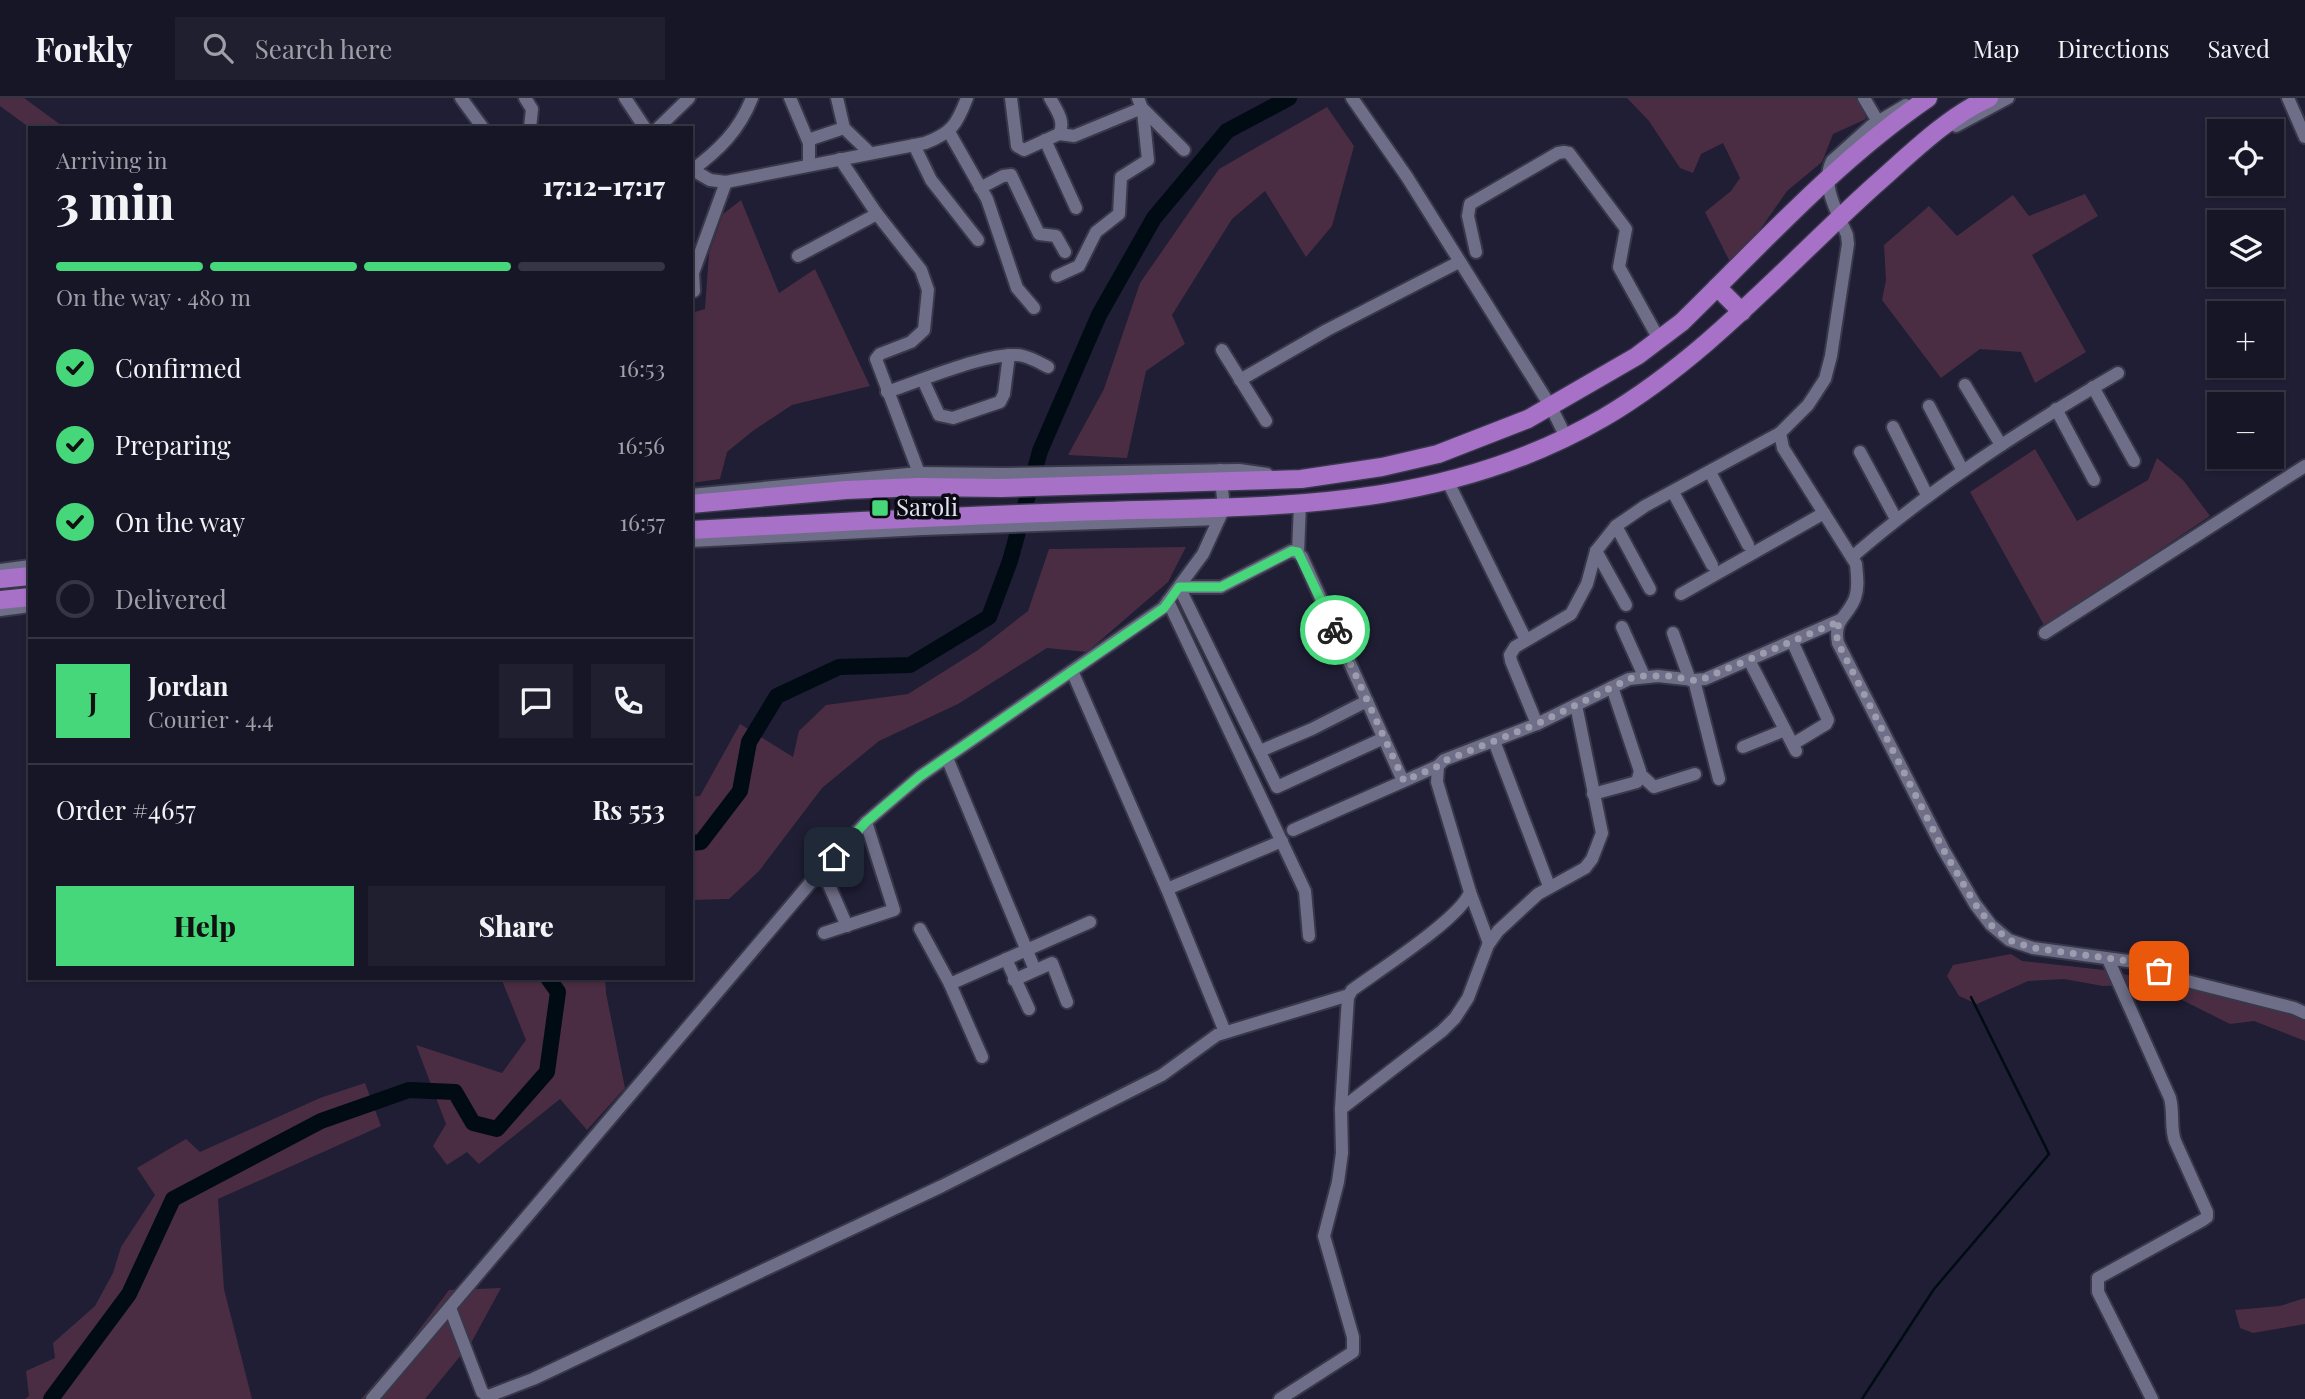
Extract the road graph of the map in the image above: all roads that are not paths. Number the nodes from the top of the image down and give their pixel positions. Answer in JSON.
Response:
{"nodes":[{"id":1,"x":461,"y":98,"type":"edge"},
{"id":2,"x":625,"y":98,"type":"edge"},
{"id":3,"x":689,"y":98,"type":"edge"},
{"id":4,"x":752,"y":98,"type":"edge"},
{"id":5,"x":790,"y":98,"type":"edge"},
{"id":6,"x":837,"y":98,"type":"edge"},
{"id":7,"x":967,"y":98,"type":"edge"},
{"id":8,"x":1011,"y":98,"type":"edge"},
{"id":9,"x":1050,"y":98,"type":"edge"},
{"id":10,"x":1352,"y":98,"type":"edge"},
{"id":11,"x":1864,"y":98,"type":"edge"},
{"id":12,"x":1916,"y":98,"type":"edge"},
{"id":13,"x":1928,"y":98,"type":"edge"},
{"id":14,"x":1989,"y":98,"type":"edge"},
{"id":15,"x":2008,"y":98,"type":"edge"},
{"id":16,"x":2288,"y":98,"type":"edge"},
{"id":17,"x":531,"y":102,"type":"edge"},
{"id":18,"x":1140,"y":103,"type":"edge"},
{"id":19,"x":482,"y":126,"type":"edge"},
{"id":20,"x":530,"y":126,"type":"edge"},
{"id":21,"x":650,"y":126,"type":"edge"},
{"id":22,"x":1881,"y":126,"type":"junction"},
{"id":23,"x":844,"y":128,"type":"junction"},
{"id":24,"x":949,"y":132,"type":"junction"},
{"id":25,"x":1059,"y":134,"type":"junction"},
{"id":26,"x":2305,"y":136,"type":"edge"},
{"id":27,"x":1045,"y":140,"type":"junction"},
{"id":28,"x":809,"y":143,"type":"junction"},
{"id":29,"x":914,"y":145,"type":"junction"},
{"id":30,"x":1184,"y":150,"type":"dead end"},
{"id":31,"x":870,"y":153,"type":"junction"},
{"id":32,"x":840,"y":159,"type":"junction"},
{"id":33,"x":809,"y":164,"type":"junction"},
{"id":34,"x":693,"y":169,"type":"edge"},
{"id":35,"x":693,"y":171,"type":"edge"},
{"id":36,"x":1826,"y":180,"type":"junction"},
{"id":37,"x":726,"y":182,"type":"junction"},
{"id":38,"x":980,"y":188,"type":"junction"},
{"id":39,"x":1076,"y":208,"type":"dead end"},
{"id":40,"x":877,"y":214,"type":"junction"},
{"id":41,"x":1841,"y":221,"type":"junction"},
{"id":42,"x":978,"y":240,"type":"dead end"},
{"id":43,"x":1065,"y":252,"type":"dead end"},
{"id":44,"x":1476,"y":252,"type":"dead end"},
{"id":45,"x":797,"y":256,"type":"dead end"},
{"id":46,"x":1459,"y":262,"type":"junction"},
{"id":47,"x":1057,"y":276,"type":"dead end"},
{"id":48,"x":1717,"y":288,"type":"junction"},
{"id":49,"x":694,"y":291,"type":"dead end"},
{"id":50,"x":1034,"y":308,"type":"dead end"},
{"id":51,"x":1742,"y":312,"type":"junction"},
{"id":52,"x":1660,"y":341,"type":"junction"},
{"id":53,"x":1222,"y":350,"type":"dead end"},
{"id":54,"x":1009,"y":355,"type":"junction"},
{"id":55,"x":1048,"y":367,"type":"dead end"},
{"id":56,"x":2118,"y":373,"type":"dead end"},
{"id":57,"x":923,"y":380,"type":"junction"},
{"id":58,"x":1240,"y":380,"type":"junction"},
{"id":59,"x":1965,"y":385,"type":"dead end"},
{"id":60,"x":2094,"y":387,"type":"junction"},
{"id":61,"x":886,"y":388,"type":"junction"},
{"id":62,"x":1551,"y":407,"type":"junction"},
{"id":63,"x":1929,"y":407,"type":"dead end"},
{"id":64,"x":2056,"y":409,"type":"junction"},
{"id":65,"x":1266,"y":421,"type":"dead end"},
{"id":66,"x":1893,"y":427,"type":"dead end"},
{"id":67,"x":1780,"y":433,"type":"junction"},
{"id":68,"x":1566,"y":437,"type":"junction"},
{"id":69,"x":2001,"y":445,"type":"junction"},
{"id":70,"x":1860,"y":452,"type":"dead end"},
{"id":71,"x":2134,"y":461,"type":"dead end"},
{"id":72,"x":2305,"y":466,"type":"edge"},
{"id":73,"x":1963,"y":471,"type":"junction"},
{"id":74,"x":1710,"y":472,"type":"junction"},
{"id":75,"x":919,"y":473,"type":"junction"},
{"id":76,"x":1221,"y":476,"type":"junction"},
{"id":77,"x":2094,"y":480,"type":"dead end"},
{"id":78,"x":1004,"y":481,"type":"junction"},
{"id":79,"x":1448,"y":482,"type":"junction"},
{"id":80,"x":1673,"y":492,"type":"junction"},
{"id":81,"x":693,"y":495,"type":"edge"},
{"id":82,"x":1927,"y":495,"type":"junction"},
{"id":83,"x":693,"y":504,"type":"edge"},
{"id":84,"x":1300,"y":504,"type":"junction"},
{"id":85,"x":1222,"y":513,"type":"junction"},
{"id":86,"x":1824,"y":513,"type":"junction"},
{"id":87,"x":1896,"y":519,"type":"junction"},
{"id":88,"x":996,"y":521,"type":"junction"},
{"id":89,"x":1616,"y":526,"type":"junction"},
{"id":90,"x":693,"y":530,"type":"edge"},
{"id":91,"x":693,"y":541,"type":"edge"},
{"id":92,"x":1748,"y":545,"type":"dead end"},
{"id":93,"x":1596,"y":551,"type":"junction"},
{"id":94,"x":1298,"y":552,"type":"junction"},
{"id":95,"x":1852,"y":557,"type":"junction"},
{"id":96,"x":1712,"y":565,"type":"dead end"},
{"id":97,"x":28,"y":566,"type":"edge"},
{"id":98,"x":0,"y":570,"type":"edge"},
{"id":99,"x":28,"y":576,"type":"edge"},
{"id":100,"x":0,"y":579,"type":"edge"},
{"id":101,"x":1179,"y":587,"type":"junction"},
{"id":102,"x":1650,"y":589,"type":"dead end"},
{"id":103,"x":1681,"y":594,"type":"dead end"},
{"id":104,"x":28,"y":597,"type":"edge"},
{"id":105,"x":0,"y":600,"type":"edge"},
{"id":106,"x":1168,"y":601,"type":"junction"},
{"id":107,"x":1626,"y":605,"type":"dead end"},
{"id":108,"x":28,"y":606,"type":"edge"},
{"id":109,"x":0,"y":610,"type":"edge"},
{"id":110,"x":1840,"y":621,"type":"junction"},
{"id":111,"x":1622,"y":627,"type":"dead end"},
{"id":112,"x":1673,"y":633,"type":"dead end"},
{"id":113,"x":2045,"y":633,"type":"dead end"},
{"id":114,"x":1526,"y":640,"type":"junction"},
{"id":115,"x":1792,"y":641,"type":"junction"},
{"id":116,"x":1749,"y":660,"type":"junction"},
{"id":117,"x":1072,"y":671,"type":"junction"},
{"id":118,"x":1644,"y":676,"type":"junction"},
{"id":119,"x":1692,"y":680,"type":"junction"},
{"id":120,"x":1612,"y":687,"type":"junction"},
{"id":121,"x":1367,"y":701,"type":"junction"},
{"id":122,"x":1576,"y":705,"type":"junction"},
{"id":123,"x":1537,"y":724,"type":"junction"},
{"id":124,"x":1785,"y":730,"type":"junction"},
{"id":125,"x":1384,"y":738,"type":"junction"},
{"id":126,"x":1494,"y":741,"type":"junction"},
{"id":127,"x":1743,"y":747,"type":"dead end"},
{"id":128,"x":1259,"y":751,"type":"junction"},
{"id":129,"x":947,"y":758,"type":"junction"},
{"id":130,"x":1438,"y":766,"type":"junction"},
{"id":131,"x":1640,"y":774,"type":"junction"},
{"id":132,"x":1695,"y":774,"type":"dead end"},
{"id":133,"x":1719,"y":779,"type":"dead end"},
{"id":134,"x":1404,"y":781,"type":"junction"},
{"id":135,"x":1593,"y":794,"type":"junction"},
{"id":136,"x":866,"y":822,"type":"junction"},
{"id":137,"x":1293,"y":830,"type":"dead end"},
{"id":138,"x":1282,"y":841,"type":"junction"},
{"id":139,"x":822,"y":869,"type":"junction"},
{"id":140,"x":1549,"y":886,"type":"junction"},
{"id":141,"x":1167,"y":889,"type":"junction"},
{"id":142,"x":1470,"y":892,"type":"junction"},
{"id":143,"x":1090,"y":922,"type":"dead end"},
{"id":144,"x":847,"y":926,"type":"junction"},
{"id":145,"x":920,"y":929,"type":"dead end"},
{"id":146,"x":824,"y":933,"type":"dead end"},
{"id":147,"x":1309,"y":936,"type":"dead end"},
{"id":148,"x":1489,"y":943,"type":"junction"},
{"id":149,"x":1026,"y":950,"type":"junction"},
{"id":150,"x":2108,"y":959,"type":"junction"},
{"id":151,"x":1006,"y":960,"type":"junction"},
{"id":152,"x":1035,"y":970,"type":"junction"},
{"id":153,"x":1014,"y":980,"type":"junction"},
{"id":154,"x":950,"y":984,"type":"junction"},
{"id":155,"x":1348,"y":999,"type":"junction"},
{"id":156,"x":1067,"y":1002,"type":"dead end"},
{"id":157,"x":1029,"y":1009,"type":"dead end"},
{"id":158,"x":2305,"y":1013,"type":"edge"},
{"id":159,"x":1225,"y":1032,"type":"junction"},
{"id":160,"x":982,"y":1057,"type":"dead end"},
{"id":161,"x":1341,"y":1109,"type":"junction"},
{"id":162,"x":450,"y":1308,"type":"junction"},
{"id":163,"x":372,"y":1399,"type":"edge"},
{"id":164,"x":1280,"y":1399,"type":"edge"},
{"id":165,"x":2152,"y":1399,"type":"edge"}],
"edges":[{"from":1,"to":19,"type":"street"},
{"from":2,"to":21,"type":"street"},
{"from":3,"to":21,"type":"street"},
{"from":4,"to":34,"type":"street"},
{"from":5,"to":28,"type":"street"},
{"from":6,"to":23,"type":"street"},
{"from":7,"to":24,"type":"street"},
{"from":8,"to":27,"type":"street"},
{"from":9,"to":25,"type":"street"},
{"from":10,"to":46,"type":"street"},
{"from":11,"to":22,"type":"street"},
{"from":12,"to":22,"type":"street"},
{"from":13,"to":22,"type":"highway"},
{"from":14,"to":41,"type":"highway"},
{"from":15,"to":41,"type":"street"},
{"from":16,"to":26,"type":"street"},
{"from":17,"to":20,"type":"street"},
{"from":18,"to":25,"type":"street"},
{"from":18,"to":30,"type":"street"},
{"from":18,"to":47,"type":"street"},
{"from":22,"to":36,"type":"highway"},
{"from":23,"to":28,"type":"street"},
{"from":23,"to":31,"type":"street"},
{"from":24,"to":29,"type":"street"},
{"from":24,"to":38,"type":"street"},
{"from":25,"to":27,"type":"street"},
{"from":27,"to":39,"type":"street"},
{"from":28,"to":33,"type":"street"},
{"from":29,"to":31,"type":"street"},
{"from":29,"to":42,"type":"street"},
{"from":31,"to":32,"type":"street"},
{"from":32,"to":33,"type":"street"},
{"from":32,"to":40,"type":"street"},
{"from":33,"to":37,"type":"street"},
{"from":35,"to":37,"type":"street"},
{"from":36,"to":41,"type":"street"},
{"from":36,"to":48,"type":"highway"},
{"from":37,"to":49,"type":"street"},
{"from":38,"to":43,"type":"street"},
{"from":38,"to":50,"type":"street"},
{"from":40,"to":45,"type":"street"},
{"from":40,"to":61,"type":"street"},
{"from":41,"to":51,"type":"highway"},
{"from":41,"to":67,"type":"street"},
{"from":44,"to":52,"type":"street"},
{"from":46,"to":58,"type":"street"},
{"from":46,"to":62,"type":"street"},
{"from":48,"to":51,"type":"highway"},
{"from":48,"to":52,"type":"highway"},
{"from":51,"to":68,"type":"highway"},
{"from":52,"to":62,"type":"highway"},
{"from":53,"to":58,"type":"street"},
{"from":54,"to":55,"type":"street"},
{"from":54,"to":57,"type":"street"},
{"from":54,"to":57,"type":"street"},
{"from":56,"to":60,"type":"street"},
{"from":57,"to":61,"type":"street"},
{"from":58,"to":65,"type":"street"},
{"from":59,"to":69,"type":"street"},
{"from":60,"to":64,"type":"street"},
{"from":60,"to":71,"type":"street"},
{"from":61,"to":75,"type":"street"},
{"from":62,"to":68,"type":"street"},
{"from":62,"to":76,"type":"highway"},
{"from":63,"to":73,"type":"street"},
{"from":64,"to":69,"type":"street"},
{"from":64,"to":77,"type":"street"},
{"from":66,"to":82,"type":"street"},
{"from":67,"to":74,"type":"street"},
{"from":67,"to":86,"type":"street"},
{"from":68,"to":79,"type":"highway"},
{"from":69,"to":73,"type":"street"},
{"from":70,"to":87,"type":"street"},
{"from":72,"to":113,"type":"street"},
{"from":73,"to":82,"type":"street"},
{"from":74,"to":80,"type":"street"},
{"from":74,"to":92,"type":"street"},
{"from":75,"to":78,"type":"street"},
{"from":75,"to":81,"type":"street"},
{"from":76,"to":78,"type":"highway"},
{"from":76,"to":85,"type":"street"},
{"from":78,"to":83,"type":"highway"},
{"from":79,"to":84,"type":"highway"},
{"from":79,"to":114,"type":"street"},
{"from":80,"to":89,"type":"street"},
{"from":80,"to":96,"type":"street"},
{"from":82,"to":87,"type":"street"},
{"from":84,"to":85,"type":"highway"},
{"from":84,"to":94,"type":"street"},
{"from":85,"to":88,"type":"highway"},
{"from":85,"to":101,"type":"street"},
{"from":86,"to":95,"type":"street"},
{"from":86,"to":103,"type":"street"},
{"from":87,"to":95,"type":"street"},
{"from":88,"to":90,"type":"highway"},
{"from":88,"to":91,"type":"street"},
{"from":89,"to":93,"type":"street"},
{"from":89,"to":102,"type":"street"},
{"from":93,"to":107,"type":"street"},
{"from":93,"to":114,"type":"street"},
{"from":94,"to":101,"type":"street"},
{"from":94,"to":121,"type":"street"},
{"from":95,"to":110,"type":"street"},
{"from":97,"to":98,"type":"street"},
{"from":99,"to":100,"type":"highway"},
{"from":101,"to":106,"type":"street"},
{"from":101,"to":128,"type":"street"},
{"from":104,"to":105,"type":"highway"},
{"from":106,"to":117,"type":"street"},
{"from":106,"to":138,"type":"street"},
{"from":108,"to":109,"type":"street"},
{"from":110,"to":115,"type":"street"},
{"from":110,"to":150,"type":"street"},
{"from":111,"to":118,"type":"street"},
{"from":112,"to":119,"type":"street"},
{"from":114,"to":123,"type":"street"},
{"from":115,"to":116,"type":"street"},
{"from":115,"to":124,"type":"street"},
{"from":116,"to":119,"type":"street"},
{"from":116,"to":124,"type":"street"},
{"from":117,"to":129,"type":"street"},
{"from":117,"to":141,"type":"street"},
{"from":118,"to":119,"type":"street"},
{"from":118,"to":120,"type":"street"},
{"from":119,"to":133,"type":"street"},
{"from":120,"to":122,"type":"street"},
{"from":120,"to":131,"type":"street"},
{"from":121,"to":125,"type":"street"},
{"from":121,"to":128,"type":"street"},
{"from":122,"to":123,"type":"street"},
{"from":122,"to":135,"type":"street"},
{"from":123,"to":126,"type":"street"},
{"from":124,"to":127,"type":"street"},
{"from":125,"to":128,"type":"street"},
{"from":125,"to":134,"type":"street"},
{"from":126,"to":130,"type":"street"},
{"from":126,"to":140,"type":"street"},
{"from":129,"to":136,"type":"street"},
{"from":129,"to":149,"type":"street"},
{"from":130,"to":134,"type":"street"},
{"from":130,"to":142,"type":"street"},
{"from":131,"to":132,"type":"street"},
{"from":131,"to":135,"type":"street"},
{"from":134,"to":137,"type":"street"},
{"from":135,"to":140,"type":"street"},
{"from":136,"to":139,"type":"street"},
{"from":136,"to":144,"type":"street"},
{"from":138,"to":141,"type":"street"},
{"from":138,"to":147,"type":"street"},
{"from":139,"to":144,"type":"street"},
{"from":139,"to":162,"type":"street"},
{"from":140,"to":148,"type":"street"},
{"from":141,"to":159,"type":"street"},
{"from":142,"to":148,"type":"street"},
{"from":142,"to":155,"type":"street"},
{"from":143,"to":149,"type":"street"},
{"from":144,"to":146,"type":"street"},
{"from":145,"to":154,"type":"street"},
{"from":148,"to":161,"type":"street"},
{"from":149,"to":151,"type":"street"},
{"from":149,"to":152,"type":"street"},
{"from":150,"to":158,"type":"street"},
{"from":150,"to":165,"type":"street"},
{"from":151,"to":153,"type":"street"},
{"from":151,"to":154,"type":"street"},
{"from":152,"to":153,"type":"street"},
{"from":152,"to":156,"type":"street"},
{"from":153,"to":157,"type":"street"},
{"from":154,"to":160,"type":"street"},
{"from":155,"to":159,"type":"street"},
{"from":155,"to":161,"type":"street"},
{"from":159,"to":162,"type":"street"},
{"from":161,"to":164,"type":"street"},
{"from":162,"to":163,"type":"street"}]}
